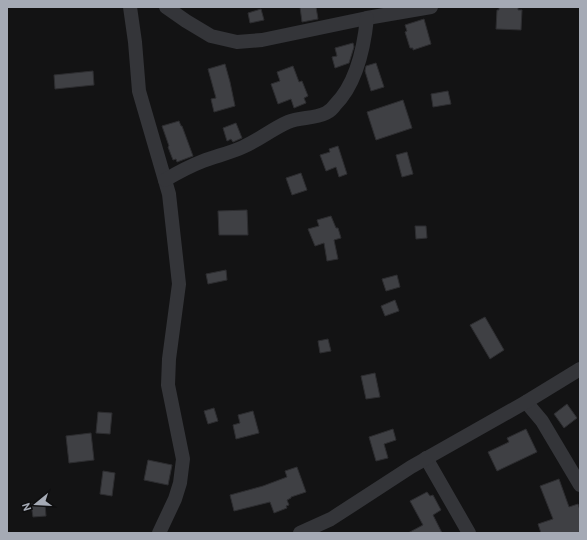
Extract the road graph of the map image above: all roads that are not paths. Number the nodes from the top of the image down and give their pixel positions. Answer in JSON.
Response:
{"nodes":[{"id":1,"x":130,"y":7,"type":"edge"},
{"id":2,"x":166,"y":7,"type":"edge"},
{"id":3,"x":431,"y":7,"type":"edge"},
{"id":4,"x":367,"y":18,"type":"junction"},
{"id":5,"x":165,"y":180,"type":"junction"},
{"id":6,"x":580,"y":369,"type":"edge"},
{"id":7,"x":526,"y":402,"type":"junction"},
{"id":8,"x":426,"y":458,"type":"junction"},
{"id":9,"x":580,"y":484,"type":"edge"},
{"id":10,"x":159,"y":533,"type":"edge"},
{"id":11,"x":300,"y":533,"type":"edge"},
{"id":12,"x":469,"y":533,"type":"edge"}],
"edges":[{"from":1,"to":5,"type":"street"},
{"from":2,"to":4,"type":"street"},
{"from":3,"to":4,"type":"street"},
{"from":4,"to":5,"type":"street"},
{"from":5,"to":10,"type":"street"},
{"from":6,"to":7,"type":"street"},
{"from":7,"to":8,"type":"street"},
{"from":7,"to":9,"type":"street"},
{"from":8,"to":11,"type":"street"},
{"from":8,"to":12,"type":"street"}]}
